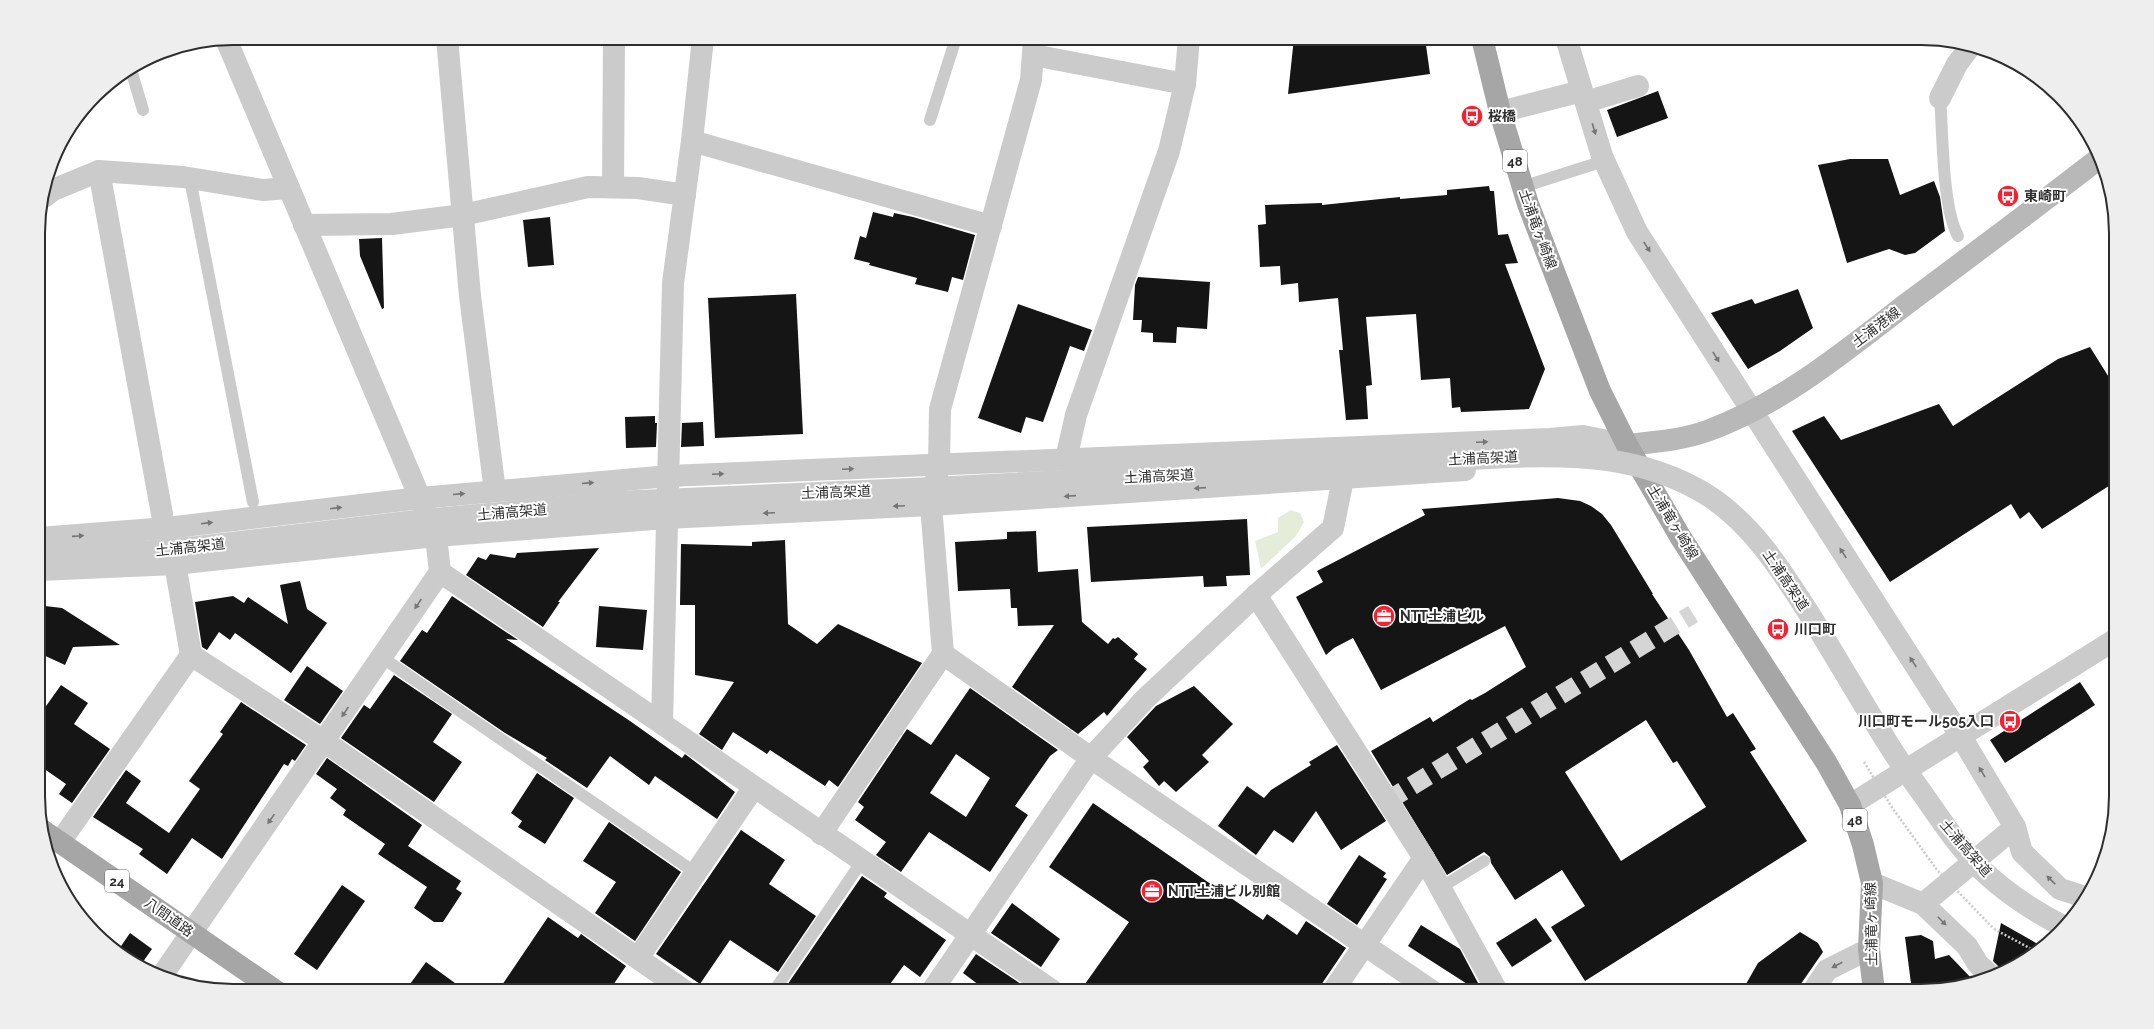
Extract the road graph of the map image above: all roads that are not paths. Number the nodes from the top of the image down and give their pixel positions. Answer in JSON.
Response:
{"nodes":[{"id":1,"x":229,"y":45,"type":"edge"},
{"id":2,"x":447,"y":45,"type":"edge"},
{"id":3,"x":614,"y":45,"type":"edge"},
{"id":4,"x":702,"y":45,"type":"edge"},
{"id":5,"x":954,"y":45,"type":"edge"},
{"id":6,"x":1188,"y":45,"type":"edge"},
{"id":7,"x":1484,"y":45,"type":"edge"},
{"id":8,"x":1568,"y":45,"type":"edge"},
{"id":9,"x":1034,"y":47,"type":"edge"},
{"id":10,"x":1968,"y":51,"type":"edge"},
{"id":11,"x":132,"y":74,"type":"edge"},
{"id":12,"x":1185,"y":84,"type":"junction"},
{"id":13,"x":1638,"y":86,"type":"dead end"},
{"id":14,"x":1584,"y":97,"type":"junction"},
{"id":15,"x":1940,"y":98,"type":"joint"},
{"id":16,"x":143,"y":110,"type":"dead end"},
{"id":17,"x":1500,"y":112,"type":"junction"},
{"id":18,"x":930,"y":120,"type":"dead end"},
{"id":19,"x":692,"y":141,"type":"junction"},
{"id":20,"x":1604,"y":161,"type":"junction"},
{"id":21,"x":2095,"y":161,"type":"edge"},
{"id":22,"x":99,"y":171,"type":"junction"},
{"id":23,"x":190,"y":179,"type":"junction"},
{"id":24,"x":613,"y":187,"type":"junction"},
{"id":25,"x":1522,"y":187,"type":"junction"},
{"id":26,"x":289,"y":188,"type":"junction"},
{"id":27,"x":50,"y":190,"type":"edge"},
{"id":28,"x":685,"y":195,"type":"junction"},
{"id":29,"x":463,"y":215,"type":"junction"},
{"id":30,"x":304,"y":225,"type":"junction"},
{"id":31,"x":992,"y":226,"type":"junction"},
{"id":32,"x":1958,"y":236,"type":"dead end"},
{"id":33,"x":1752,"y":412,"type":"junction"},
{"id":34,"x":1627,"y":445,"type":"junction"},
{"id":35,"x":1066,"y":459,"type":"junction"},
{"id":36,"x":939,"y":464,"type":"junction"},
{"id":37,"x":669,"y":476,"type":"junction"},
{"id":38,"x":1343,"y":479,"type":"junction"},
{"id":39,"x":495,"y":491,"type":"junction"},
{"id":40,"x":420,"y":498,"type":"junction"},
{"id":41,"x":253,"y":502,"type":"dead end"},
{"id":42,"x":931,"y":505,"type":"junction"},
{"id":43,"x":162,"y":514,"type":"dead end"},
{"id":44,"x":666,"y":518,"type":"junction"},
{"id":45,"x":436,"y":536,"type":"junction"},
{"id":46,"x":45,"y":538,"type":"edge"},
{"id":47,"x":45,"y":556,"type":"edge"},
{"id":48,"x":175,"y":564,"type":"junction"},
{"id":49,"x":45,"y":570,"type":"edge"},
{"id":50,"x":440,"y":572,"type":"junction"},
{"id":51,"x":1256,"y":595,"type":"junction"},
{"id":52,"x":2109,"y":642,"type":"edge"},
{"id":53,"x":943,"y":654,"type":"junction"},
{"id":54,"x":191,"y":655,"type":"junction"},
{"id":55,"x":390,"y":663,"type":"dead end"},
{"id":56,"x":662,"y":723,"type":"junction"},
{"id":57,"x":1960,"y":735,"type":"junction"},
{"id":58,"x":325,"y":742,"type":"junction"},
{"id":59,"x":1091,"y":758,"type":"junction"},
{"id":60,"x":754,"y":787,"type":"junction"},
{"id":61,"x":1850,"y":805,"type":"junction"},
{"id":62,"x":2015,"y":827,"type":"junction"},
{"id":63,"x":820,"y":834,"type":"junction"},
{"id":64,"x":49,"y":835,"type":"edge"},
{"id":65,"x":60,"y":842,"type":"junction"},
{"id":66,"x":1424,"y":858,"type":"junction"},
{"id":67,"x":862,"y":861,"type":"junction"},
{"id":68,"x":1484,"y":861,"type":"dead end"},
{"id":69,"x":696,"y":872,"type":"junction"},
{"id":70,"x":1872,"y":883,"type":"junction"},
{"id":71,"x":1440,"y":888,"type":"junction"},
{"id":72,"x":2081,"y":895,"type":"edge"},
{"id":73,"x":1923,"y":904,"type":"junction"},
{"id":74,"x":2059,"y":923,"type":"edge"},
{"id":75,"x":192,"y":933,"type":"junction"},
{"id":76,"x":970,"y":935,"type":"junction"},
{"id":77,"x":1364,"y":945,"type":"junction"},
{"id":78,"x":1869,"y":949,"type":"junction"},
{"id":79,"x":638,"y":958,"type":"junction"},
{"id":80,"x":166,"y":972,"type":"edge"},
{"id":81,"x":1987,"y":972,"type":"edge"},
{"id":82,"x":266,"y":984,"type":"edge"},
{"id":83,"x":674,"y":984,"type":"edge"},
{"id":84,"x":779,"y":984,"type":"edge"},
{"id":85,"x":937,"y":984,"type":"edge"},
{"id":86,"x":1043,"y":984,"type":"edge"},
{"id":87,"x":1338,"y":984,"type":"edge"},
{"id":88,"x":1422,"y":984,"type":"edge"},
{"id":89,"x":1493,"y":984,"type":"edge"},
{"id":90,"x":1818,"y":984,"type":"edge"},
{"id":91,"x":1873,"y":984,"type":"edge"}],
"edges":[{"from":1,"to":26,"type":"street"},
{"from":2,"to":29,"type":"street"},
{"from":3,"to":24,"type":"street"},
{"from":4,"to":19,"type":"street"},
{"from":5,"to":18,"type":"lane"},
{"from":6,"to":12,"type":"street"},
{"from":7,"to":17,"type":"main road","name":"土浦竜ヶ崎線","number":"48"},
{"from":8,"to":14,"type":"street"},
{"from":9,"to":12,"type":"street"},
{"from":9,"to":31,"type":"street"},
{"from":10,"to":15,"type":"street"},
{"from":11,"to":16,"type":"lane"},
{"from":12,"to":35,"type":"street"},
{"from":13,"to":14,"type":"street"},
{"from":14,"to":17,"type":"street"},
{"from":14,"to":20,"type":"street","one_way":true},
{"from":15,"to":32,"type":"lane"},
{"from":17,"to":25,"type":"main road","name":"土浦竜ヶ崎線","number":"48"},
{"from":19,"to":28,"type":"street"},
{"from":19,"to":31,"type":"street"},
{"from":20,"to":25,"type":"lane"},
{"from":20,"to":33,"type":"street","one_way":true},
{"from":21,"to":33,"type":"main road","name":"土浦港線"},
{"from":22,"to":23,"type":"street"},
{"from":22,"to":27,"type":"street"},
{"from":22,"to":43,"type":"street"},
{"from":23,"to":26,"type":"street"},
{"from":23,"to":41,"type":"lane"},
{"from":24,"to":28,"type":"street"},
{"from":24,"to":29,"type":"street"},
{"from":25,"to":34,"type":"main road","name":"土浦竜ヶ崎線","number":"48"},
{"from":26,"to":30,"type":"street"},
{"from":28,"to":37,"type":"street"},
{"from":29,"to":30,"type":"street"},
{"from":29,"to":39,"type":"street"},
{"from":30,"to":40,"type":"street"},
{"from":31,"to":36,"type":"street"},
{"from":33,"to":34,"type":"main road","name":"土浦港線"},
{"from":57,"to":33,"type":"street","one_way":true},
{"from":35,"to":34,"type":"street","one_way":true},
{"from":34,"to":38,"type":"street"},
{"from":34,"to":61,"type":"main road","name":"土浦竜ヶ崎線","number":"48"},
{"from":35,"to":36,"type":"street"},
{"from":37,"to":36,"type":"street","one_way":true},
{"from":36,"to":42,"type":"street"},
{"from":39,"to":37,"type":"street","one_way":true},
{"from":37,"to":44,"type":"street"},
{"from":38,"to":42,"type":"street","one_way":true},
{"from":38,"to":51,"type":"street"},
{"from":40,"to":39,"type":"street","one_way":true},
{"from":40,"to":45,"type":"street"},
{"from":46,"to":40,"type":"street","one_way":true},
{"from":42,"to":44,"type":"street","one_way":true},
{"from":42,"to":53,"type":"street"},
{"from":44,"to":45,"type":"street"},
{"from":44,"to":56,"type":"street"},
{"from":45,"to":48,"type":"street"},
{"from":45,"to":50,"type":"street"},
{"from":47,"to":74,"type":"street","name":"土浦高架道","bridge":true},
{"from":48,"to":49,"type":"street"},
{"from":48,"to":54,"type":"street"},
{"from":50,"to":56,"type":"street"},
{"from":50,"to":58,"type":"street","one_way":true},
{"from":51,"to":59,"type":"street"},
{"from":51,"to":66,"type":"street"},
{"from":52,"to":57,"type":"street"},
{"from":53,"to":59,"type":"street"},
{"from":53,"to":63,"type":"street"},
{"from":54,"to":58,"type":"street"},
{"from":54,"to":65,"type":"street"},
{"from":55,"to":69,"type":"lane"},
{"from":56,"to":60,"type":"street"},
{"from":57,"to":61,"type":"street"},
{"from":62,"to":57,"type":"street","one_way":true},
{"from":58,"to":75,"type":"street","one_way":true},
{"from":58,"to":79,"type":"street"},
{"from":59,"to":76,"type":"street"},
{"from":59,"to":77,"type":"street"},
{"from":60,"to":63,"type":"street"},
{"from":60,"to":69,"type":"street"},
{"from":61,"to":70,"type":"main road","name":"土浦竜ヶ崎線","number":"48"},
{"from":72,"to":62,"type":"street","one_way":true},
{"from":62,"to":73,"type":"street"},
{"from":63,"to":67,"type":"street"},
{"from":64,"to":65,"type":"main road","name":"八間道路","number":"24"},
{"from":65,"to":75,"type":"main road","name":"八間道路","number":"24"},
{"from":66,"to":71,"type":"street"},
{"from":66,"to":77,"type":"street"},
{"from":67,"to":76,"type":"street"},
{"from":67,"to":84,"type":"lane"},
{"from":68,"to":71,"type":"lane"},
{"from":69,"to":79,"type":"street"},
{"from":70,"to":73,"type":"street"},
{"from":70,"to":78,"type":"main road","name":"土浦竜ヶ崎線","number":"48"},
{"from":71,"to":89,"type":"street"},
{"from":73,"to":81,"type":"street","one_way":true},
{"from":75,"to":80,"type":"street"},
{"from":75,"to":82,"type":"main road","name":"八間道路","number":"24"},
{"from":76,"to":85,"type":"street"},
{"from":76,"to":86,"type":"street"},
{"from":77,"to":87,"type":"street"},
{"from":77,"to":88,"type":"street"},
{"from":78,"to":90,"type":"street","one_way":true},
{"from":78,"to":91,"type":"main road","name":"土浦竜ヶ崎線","number":"48"},
{"from":79,"to":83,"type":"street"}]}
